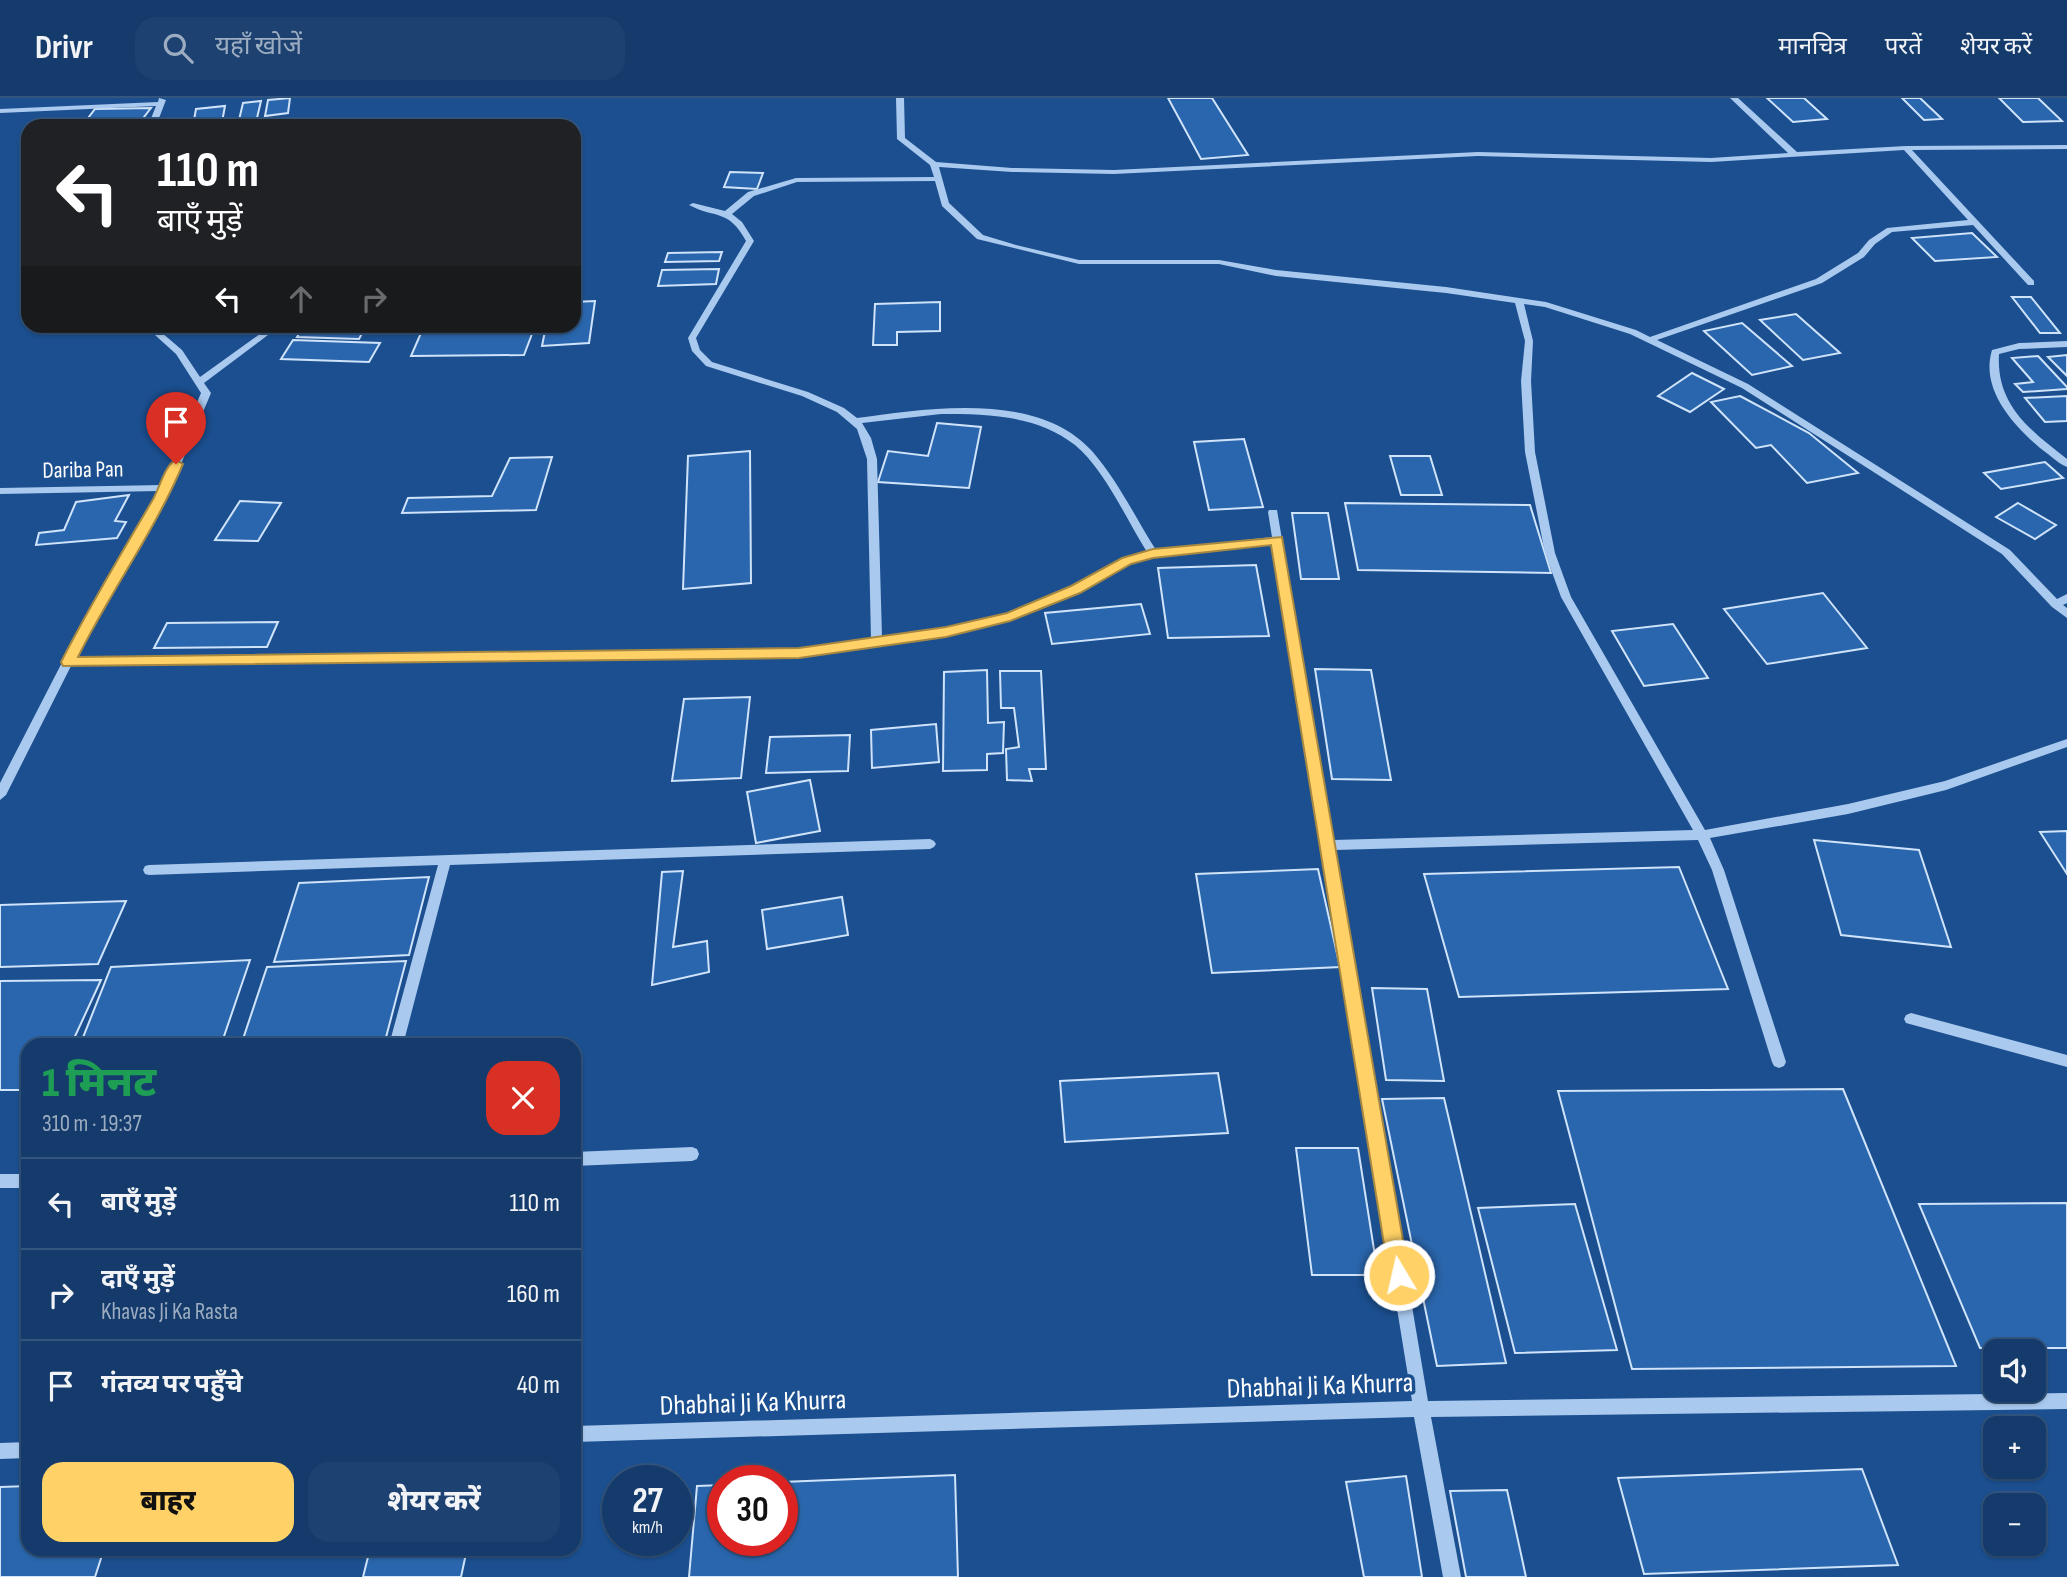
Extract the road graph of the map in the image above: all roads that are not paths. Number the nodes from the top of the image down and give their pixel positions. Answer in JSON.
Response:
{"nodes":[{"id":1,"x":900,"y":98,"type":"edge"},
{"id":2,"x":1734,"y":98,"type":"edge"},
{"id":3,"x":161,"y":101,"type":"edge"},
{"id":4,"x":0,"y":111,"type":"edge"},
{"id":5,"x":155,"y":119,"type":"edge"},
{"id":6,"x":2067,"y":147,"type":"edge"},
{"id":7,"x":1906,"y":148,"type":"junction"},
{"id":8,"x":1795,"y":155,"type":"junction"},
{"id":9,"x":934,"y":164,"type":"junction"},
{"id":10,"x":938,"y":178,"type":"junction"},
{"id":11,"x":693,"y":205,"type":"dead end"},
{"id":12,"x":727,"y":214,"type":"junction"},
{"id":13,"x":1975,"y":222,"type":"junction"},
{"id":14,"x":2031,"y":283,"type":"dead end"},
{"id":15,"x":1519,"y":301,"type":"junction"},
{"id":16,"x":157,"y":333,"type":"edge"},
{"id":17,"x":266,"y":333,"type":"edge"},
{"id":18,"x":1649,"y":340,"type":"junction"},
{"id":19,"x":2067,"y":344,"type":"edge"},
{"id":20,"x":198,"y":383,"type":"junction"},
{"id":21,"x":856,"y":421,"type":"junction"},
{"id":22,"x":2067,"y":464,"type":"edge"},
{"id":23,"x":166,"y":488,"type":"junction"},
{"id":24,"x":0,"y":491,"type":"edge"},
{"id":25,"x":1273,"y":512,"type":"dead end"},
{"id":26,"x":1277,"y":540,"type":"junction"},
{"id":27,"x":1153,"y":554,"type":"junction"},
{"id":28,"x":2067,"y":598,"type":"edge"},
{"id":29,"x":2056,"y":604,"type":"junction"},
{"id":30,"x":2067,"y":614,"type":"edge"},
{"id":31,"x":877,"y":642,"type":"junction"},
{"id":32,"x":68,"y":662,"type":"junction"},
{"id":33,"x":2067,"y":743,"type":"edge"},
{"id":34,"x":0,"y":795,"type":"edge"},
{"id":35,"x":1702,"y":835,"type":"junction"},
{"id":36,"x":930,"y":844,"type":"dead end"},
{"id":37,"x":1328,"y":845,"type":"junction"},
{"id":38,"x":445,"y":861,"type":"junction"},
{"id":39,"x":149,"y":870,"type":"dead end"},
{"id":40,"x":1911,"y":1019,"type":"dead end"},
{"id":41,"x":398,"y":1038,"type":"edge"},
{"id":42,"x":2067,"y":1061,"type":"edge"},
{"id":43,"x":1779,"y":1062,"type":"dead end"},
{"id":44,"x":692,"y":1154,"type":"dead end"},
{"id":45,"x":581,"y":1158,"type":"edge"},
{"id":46,"x":0,"y":1181,"type":"edge"},
{"id":47,"x":21,"y":1181,"type":"edge"},
{"id":48,"x":2067,"y":1401,"type":"edge"},
{"id":49,"x":1421,"y":1409,"type":"junction"},
{"id":50,"x":581,"y":1434,"type":"edge"},
{"id":51,"x":21,"y":1450,"type":"edge"},
{"id":52,"x":0,"y":1451,"type":"edge"},
{"id":53,"x":1452,"y":1577,"type":"edge"}],
"edges":[{"from":1,"to":9,"type":"street"},
{"from":2,"to":8,"type":"street"},
{"from":3,"to":4,"type":"street"},
{"from":3,"to":5,"type":"street"},
{"from":6,"to":7,"type":"street"},
{"from":7,"to":8,"type":"street"},
{"from":7,"to":13,"type":"street"},
{"from":8,"to":9,"type":"street"},
{"from":9,"to":10,"type":"street"},
{"from":10,"to":12,"type":"street"},
{"from":10,"to":15,"type":"street"},
{"from":11,"to":12,"type":"street"},
{"from":12,"to":21,"type":"street"},
{"from":13,"to":14,"type":"street"},
{"from":13,"to":18,"type":"street"},
{"from":15,"to":18,"type":"street"},
{"from":15,"to":35,"type":"street"},
{"from":16,"to":20,"type":"street"},
{"from":17,"to":20,"type":"street"},
{"from":18,"to":29,"type":"street"},
{"from":19,"to":22,"type":"street"},
{"from":20,"to":23,"type":"street"},
{"from":21,"to":27,"type":"street"},
{"from":21,"to":31,"type":"street"},
{"from":23,"to":24,"type":"street","name":"Dariba Pan"},
{"from":23,"to":32,"type":"street"},
{"from":25,"to":26,"type":"street"},
{"from":26,"to":27,"type":"street"},
{"from":26,"to":37,"type":"street"},
{"from":27,"to":31,"type":"street"},
{"from":28,"to":29,"type":"street"},
{"from":29,"to":30,"type":"street"},
{"from":31,"to":32,"type":"street"},
{"from":32,"to":34,"type":"street"},
{"from":33,"to":35,"type":"street"},
{"from":35,"to":37,"type":"street"},
{"from":35,"to":43,"type":"street"},
{"from":36,"to":38,"type":"street"},
{"from":37,"to":49,"type":"street"},
{"from":38,"to":39,"type":"street"},
{"from":38,"to":41,"type":"street"},
{"from":40,"to":42,"type":"street"},
{"from":44,"to":45,"type":"street"},
{"from":46,"to":47,"type":"street"},
{"from":48,"to":49,"type":"street","name":"Dhabhai Ji Ka Khurra"},
{"from":49,"to":50,"type":"street","name":"Dhabhai Ji Ka Khurra"},
{"from":49,"to":53,"type":"street"},
{"from":51,"to":52,"type":"street"}]}
